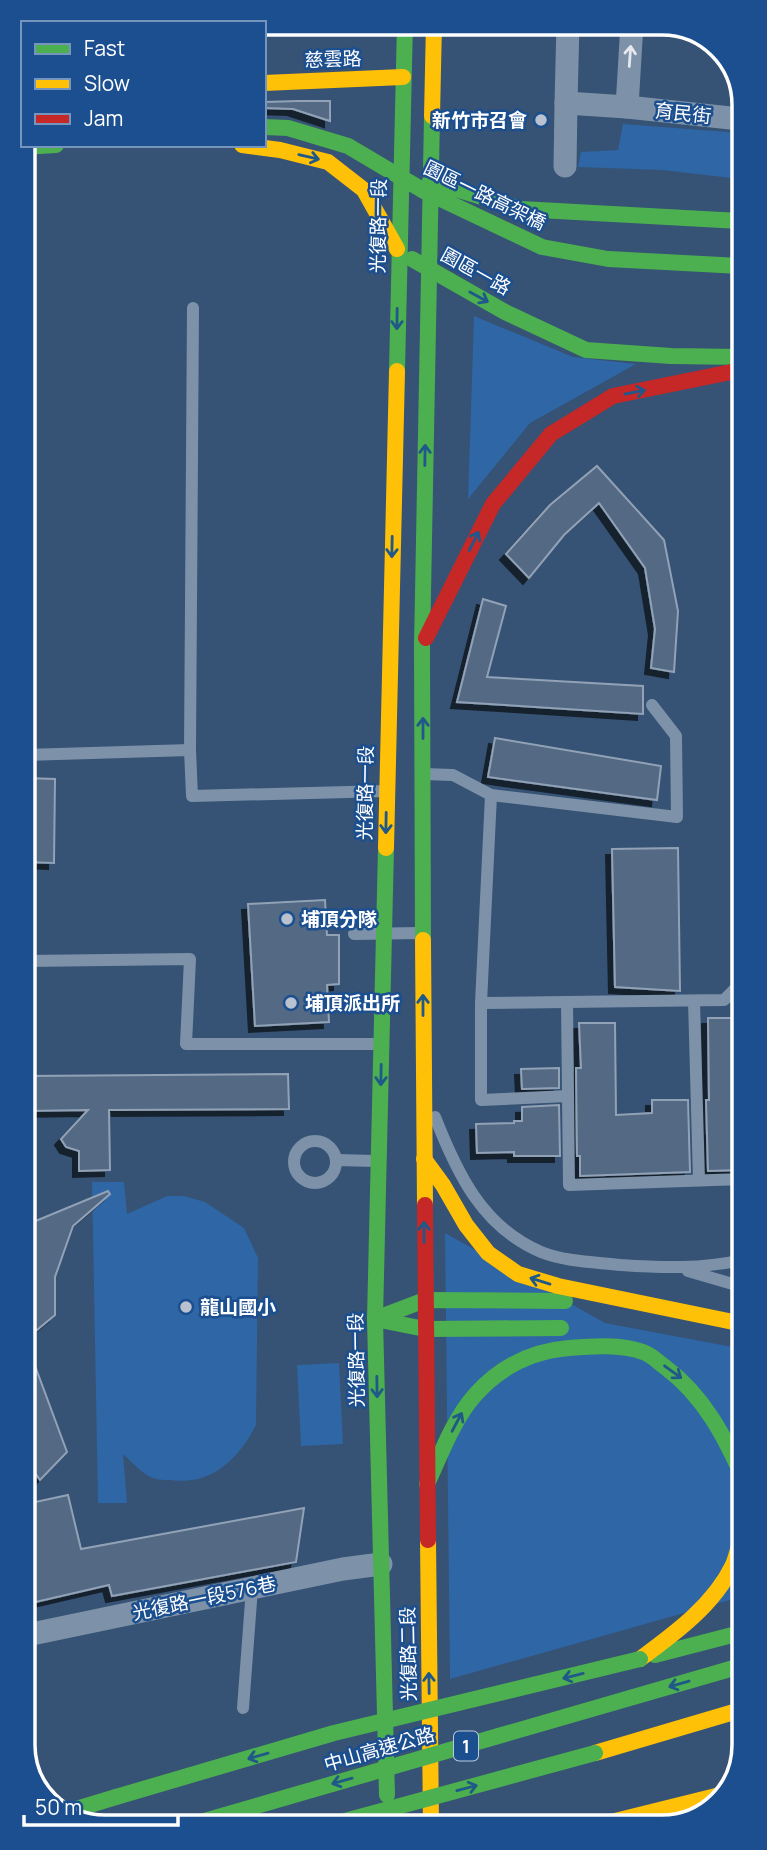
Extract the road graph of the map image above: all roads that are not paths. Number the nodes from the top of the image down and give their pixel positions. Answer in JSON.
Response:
{"nodes":[{"id":1,"x":405,"y":35,"type":"edge"},
{"id":2,"x":434,"y":35,"type":"edge"},
{"id":3,"x":568,"y":35,"type":"edge"},
{"id":4,"x":631,"y":35,"type":"edge"},
{"id":5,"x":403,"y":77,"type":"junction"},
{"id":6,"x":266,"y":83,"type":"edge"},
{"id":7,"x":566,"y":103,"type":"junction"},
{"id":8,"x":626,"y":107,"type":"junction"},
{"id":9,"x":732,"y":118,"type":"edge"},
{"id":10,"x":266,"y":127,"type":"edge"},
{"id":11,"x":257,"y":147,"type":"edge"},
{"id":12,"x":565,"y":166,"type":"dead end"},
{"id":13,"x":430,"y":181,"type":"junction"},
{"id":14,"x":692,"y":206,"type":"dead end"},
{"id":15,"x":598,"y":214,"type":"junction"},
{"id":16,"x":732,"y":220,"type":"edge"},
{"id":17,"x":442,"y":221,"type":"junction"},
{"id":18,"x":398,"y":251,"type":"junction"},
{"id":19,"x":732,"y":266,"type":"edge"},
{"id":20,"x":428,"y":269,"type":"junction"},
{"id":21,"x":192,"y":308,"type":"dead end"},
{"id":22,"x":732,"y":357,"type":"edge"},
{"id":23,"x":732,"y":372,"type":"edge"},
{"id":24,"x":422,"y":646,"type":"junction"},
{"id":25,"x":652,"y":705,"type":"dead end"},
{"id":26,"x":190,"y":750,"type":"junction"},
{"id":27,"x":35,"y":755,"type":"edge"},
{"id":28,"x":423,"y":775,"type":"junction"},
{"id":29,"x":387,"y":791,"type":"junction"},
{"id":30,"x":491,"y":795,"type":"junction"},
{"id":31,"x":423,"y":932,"type":"junction"},
{"id":32,"x":354,"y":934,"type":"dead end"},
{"id":33,"x":383,"y":934,"type":"junction"},
{"id":34,"x":35,"y":961,"type":"edge"},
{"id":35,"x":732,"y":992,"type":"edge"},
{"id":36,"x":694,"y":1001,"type":"junction"},
{"id":37,"x":567,"y":1002,"type":"junction"},
{"id":38,"x":481,"y":1003,"type":"junction"},
{"id":39,"x":381,"y":1044,"type":"junction"},
{"id":40,"x":424,"y":1087,"type":"junction"},
{"id":41,"x":568,"y":1096,"type":"junction"},
{"id":42,"x":424,"y":1159,"type":"junction"},
{"id":43,"x":336,"y":1160,"type":"dead end"},
{"id":44,"x":380,"y":1161,"type":"junction"},
{"id":45,"x":732,"y":1179,"type":"edge"},
{"id":46,"x":699,"y":1180,"type":"junction"},
{"id":47,"x":732,"y":1262,"type":"edge"},
{"id":48,"x":681,"y":1269,"type":"junction"},
{"id":49,"x":732,"y":1284,"type":"edge"},
{"id":50,"x":425,"y":1300,"type":"junction"},
{"id":51,"x":679,"y":1310,"type":"junction"},
{"id":52,"x":375,"y":1319,"type":"junction"},
{"id":53,"x":732,"y":1322,"type":"edge"},
{"id":54,"x":425,"y":1329,"type":"junction"},
{"id":55,"x":645,"y":1352,"type":"junction"},
{"id":56,"x":732,"y":1451,"type":"edge"},
{"id":57,"x":427,"y":1484,"type":"junction"},
{"id":58,"x":381,"y":1564,"type":"junction"},
{"id":59,"x":732,"y":1568,"type":"edge"},
{"id":60,"x":251,"y":1588,"type":"junction"},
{"id":61,"x":35,"y":1633,"type":"edge"},
{"id":62,"x":732,"y":1635,"type":"edge"},
{"id":63,"x":639,"y":1660,"type":"junction"},
{"id":64,"x":732,"y":1668,"type":"edge"},
{"id":65,"x":243,"y":1708,"type":"dead end"},
{"id":66,"x":732,"y":1713,"type":"edge"},
{"id":67,"x":708,"y":1798,"type":"edge"},
{"id":68,"x":76,"y":1809,"type":"edge"},
{"id":69,"x":225,"y":1815,"type":"edge"},
{"id":70,"x":367,"y":1815,"type":"edge"},
{"id":71,"x":388,"y":1815,"type":"edge"},
{"id":72,"x":431,"y":1815,"type":"edge"},
{"id":73,"x":639,"y":1815,"type":"edge"}],
"edges":[{"from":1,"to":5,"type":"main road","name":"光復路一段"},
{"from":2,"to":13,"type":"main road"},
{"from":3,"to":7,"type":"street"},
{"from":8,"to":4,"type":"street","one_way":true},
{"from":5,"to":6,"type":"main road","name":"慈雲路"},
{"from":5,"to":18,"type":"main road","name":"光復路一段"},
{"from":7,"to":8,"type":"street","name":"育民街"},
{"from":7,"to":12,"type":"street"},
{"from":8,"to":9,"type":"street","name":"育民街"},
{"from":10,"to":19,"type":"main road","name":"園區一路高架橋","bridge":true},
{"from":11,"to":18,"type":"main road","one_way":true},
{"from":13,"to":15,"type":"main road","name":"園區一路"},
{"from":13,"to":17,"type":"main road"},
{"from":14,"to":15,"type":"lane"},
{"from":15,"to":16,"type":"main road","name":"園區一路"},
{"from":15,"to":17,"type":"main road","name":"園區一路"},
{"from":17,"to":18,"type":"main road","name":"園區一路"},
{"from":17,"to":20,"type":"main road"},
{"from":18,"to":20,"type":"main road","name":"園區一路"},
{"from":18,"to":29,"type":"main road","name":"光復路一段","one_way":true},
{"from":20,"to":22,"type":"main road","name":"園區一路","one_way":true},
{"from":24,"to":20,"type":"main road","one_way":true},
{"from":21,"to":26,"type":"lane"},
{"from":24,"to":23,"type":"main road","one_way":true},
{"from":28,"to":24,"type":"main road","one_way":true},
{"from":25,"to":30,"type":"lane"},
{"from":26,"to":27,"type":"lane"},
{"from":26,"to":29,"type":"lane"},
{"from":28,"to":30,"type":"lane"},
{"from":28,"to":31,"type":"main road"},
{"from":29,"to":33,"type":"main road","name":"光復路一段","one_way":true},
{"from":30,"to":38,"type":"lane"},
{"from":31,"to":33,"type":"lane"},
{"from":40,"to":31,"type":"main road","one_way":true},
{"from":32,"to":33,"type":"lane"},
{"from":33,"to":39,"type":"main road","name":"光復路一段"},
{"from":34,"to":39,"type":"lane"},
{"from":35,"to":36,"type":"lane"},
{"from":36,"to":37,"type":"lane"},
{"from":36,"to":46,"type":"lane"},
{"from":37,"to":38,"type":"lane"},
{"from":37,"to":41,"type":"lane"},
{"from":38,"to":41,"type":"lane"},
{"from":39,"to":44,"type":"main road","name":"光復路一段","one_way":true},
{"from":40,"to":42,"type":"main road"},
{"from":40,"to":48,"type":"lane"},
{"from":41,"to":46,"type":"lane"},
{"from":50,"to":42,"type":"main road","one_way":true},
{"from":51,"to":42,"type":"main road","one_way":true},
{"from":43,"to":44,"type":"lane"},
{"from":44,"to":52,"type":"main road","name":"光復路一段"},
{"from":45,"to":46,"type":"lane"},
{"from":47,"to":48,"type":"lane"},
{"from":48,"to":49,"type":"lane"},
{"from":50,"to":51,"type":"main road"},
{"from":50,"to":52,"type":"main road"},
{"from":50,"to":54,"type":"main road"},
{"from":51,"to":53,"type":"main road"},
{"from":52,"to":54,"type":"main road"},
{"from":52,"to":58,"type":"main road","name":"光復路一段","one_way":true},
{"from":54,"to":55,"type":"main road"},
{"from":54,"to":57,"type":"main road"},
{"from":55,"to":56,"type":"main road","one_way":true},
{"from":57,"to":55,"type":"main road","one_way":true},
{"from":72,"to":57,"type":"main road","name":"光復路二段","one_way":true},
{"from":58,"to":60,"type":"street","name":"光復路一段576巷"},
{"from":58,"to":71,"type":"main road","name":"光復路二段"},
{"from":59,"to":63,"type":"main road"},
{"from":60,"to":61,"type":"street","name":"光復路一段576巷"},
{"from":60,"to":65,"type":"lane"},
{"from":62,"to":63,"type":"main road"},
{"from":63,"to":68,"type":"main road","one_way":true,"bridge":true},
{"from":64,"to":69,"type":"main road","name":"中山高速公路","number":"1","one_way":true,"bridge":true},
{"from":70,"to":66,"type":"main road","number":"1","one_way":true,"bridge":true},
{"from":67,"to":73,"type":"main road"}]}
